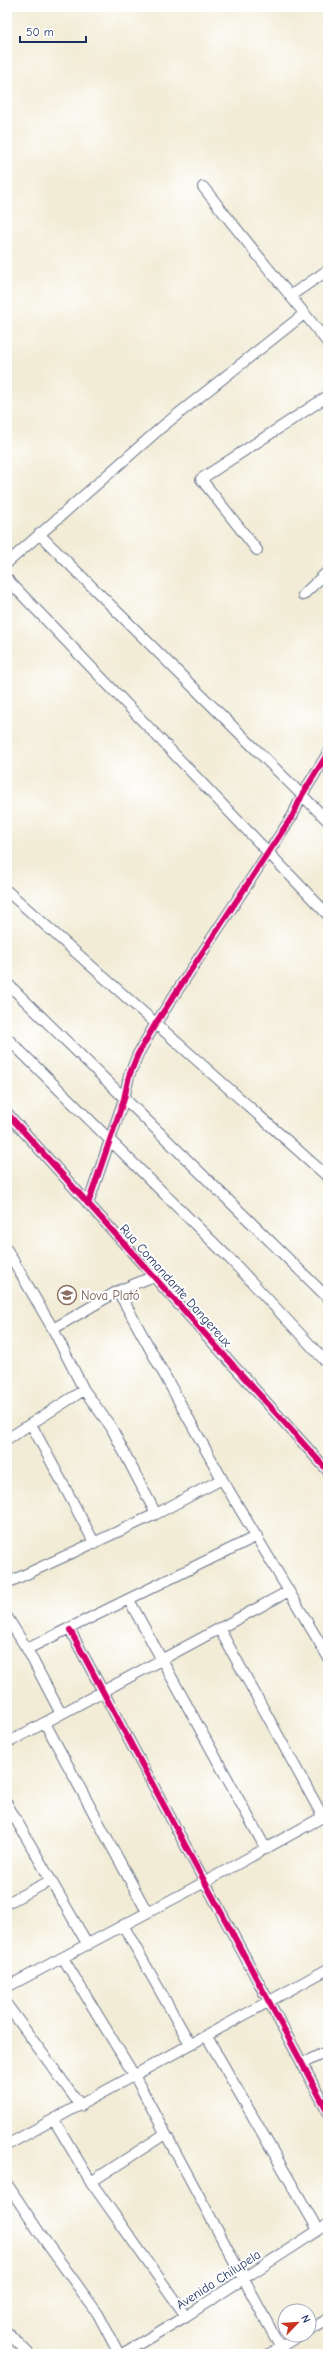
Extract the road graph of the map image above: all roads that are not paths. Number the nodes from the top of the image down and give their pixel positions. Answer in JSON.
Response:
{"nodes":[{"id":1,"x":203,"y":187,"type":"dead end"},
{"id":2,"x":328,"y":270,"type":"edge"},
{"id":3,"x":290,"y":296,"type":"junction"},
{"id":4,"x":304,"y":314,"type":"junction"},
{"id":5,"x":328,"y":343,"type":"edge"},
{"id":6,"x":328,"y":396,"type":"edge"},
{"id":7,"x":39,"y":534,"type":"junction"},
{"id":8,"x":257,"y":550,"type":"dead end"},
{"id":9,"x":7,"y":563,"type":"edge"},
{"id":10,"x":328,"y":571,"type":"edge"},
{"id":11,"x":7,"y":579,"type":"edge"},
{"id":12,"x":303,"y":595,"type":"dead end"},
{"id":13,"x":328,"y":754,"type":"edge"},
{"id":14,"x":302,"y":794,"type":"junction"},
{"id":15,"x":328,"y":821,"type":"edge"},
{"id":16,"x":268,"y":852,"type":"junction"},
{"id":17,"x":7,"y":891,"type":"edge"},
{"id":18,"x":328,"y":915,"type":"edge"},
{"id":19,"x":7,"y":983,"type":"edge"},
{"id":20,"x":156,"y":1023,"type":"junction"},
{"id":21,"x":7,"y":1038,"type":"edge"},
{"id":22,"x":124,"y":1099,"type":"junction"},
{"id":23,"x":7,"y":1113,"type":"edge"},
{"id":24,"x":110,"y":1141,"type":"junction"},
{"id":25,"x":328,"y":1177,"type":"edge"},
{"id":26,"x":88,"y":1204,"type":"junction"},
{"id":27,"x":7,"y":1250,"type":"edge"},
{"id":28,"x":154,"y":1276,"type":"junction"},
{"id":29,"x":118,"y":1291,"type":"junction"},
{"id":30,"x":328,"y":1298,"type":"edge"},
{"id":31,"x":53,"y":1329,"type":"junction"},
{"id":32,"x":328,"y":1364,"type":"edge"},
{"id":33,"x":84,"y":1390,"type":"junction"},
{"id":34,"x":31,"y":1424,"type":"junction"},
{"id":35,"x":7,"y":1439,"type":"edge"},
{"id":36,"x":328,"y":1471,"type":"edge"},
{"id":37,"x":222,"y":1479,"type":"junction"},
{"id":38,"x":156,"y":1514,"type":"junction"},
{"id":39,"x":257,"y":1536,"type":"junction"},
{"id":40,"x":94,"y":1544,"type":"junction"},
{"id":41,"x":7,"y":1583,"type":"edge"},
{"id":42,"x":289,"y":1591,"type":"junction"},
{"id":43,"x":129,"y":1600,"type":"junction"},
{"id":44,"x":7,"y":1617,"type":"edge"},
{"id":45,"x":70,"y":1630,"type":"junction"},
{"id":46,"x":220,"y":1630,"type":"junction"},
{"id":47,"x":27,"y":1650,"type":"junction"},
{"id":48,"x":328,"y":1657,"type":"edge"},
{"id":49,"x":163,"y":1660,"type":"junction"},
{"id":50,"x":102,"y":1693,"type":"junction"},
{"id":51,"x":61,"y":1714,"type":"junction"},
{"id":52,"x":45,"y":1723,"type":"junction"},
{"id":53,"x":7,"y":1743,"type":"edge"},
{"id":54,"x":7,"y":1804,"type":"edge"},
{"id":55,"x":325,"y":1815,"type":"edge"},
{"id":56,"x":11,"y":1820,"type":"edge"},
{"id":57,"x":266,"y":1848,"type":"junction"},
{"id":58,"x":50,"y":1881,"type":"junction"},
{"id":59,"x":204,"y":1883,"type":"junction"},
{"id":60,"x":7,"y":1903,"type":"edge"},
{"id":61,"x":147,"y":1912,"type":"junction"},
{"id":62,"x":123,"y":1925,"type":"junction"},
{"id":63,"x":88,"y":1945,"type":"junction"},
{"id":64,"x":63,"y":1958,"type":"junction"},
{"id":65,"x":328,"y":1969,"type":"edge"},
{"id":66,"x":7,"y":1987,"type":"edge"},
{"id":67,"x":268,"y":2000,"type":"junction"},
{"id":68,"x":7,"y":2005,"type":"edge"},
{"id":69,"x":206,"y":2035,"type":"junction"},
{"id":70,"x":190,"y":2044,"type":"junction"},
{"id":71,"x":328,"y":2051,"type":"edge"},
{"id":72,"x":304,"y":2063,"type":"junction"},
{"id":73,"x":134,"y":2075,"type":"junction"},
{"id":74,"x":81,"y":2106,"type":"junction"},
{"id":75,"x":328,"y":2112,"type":"edge"},
{"id":76,"x":54,"y":2120,"type":"junction"},
{"id":77,"x":165,"y":2134,"type":"junction"},
{"id":78,"x":7,"y":2145,"type":"edge"},
{"id":79,"x":91,"y":2182,"type":"junction"},
{"id":80,"x":7,"y":2184,"type":"edge"},
{"id":81,"x":328,"y":2224,"type":"edge"},
{"id":82,"x":318,"y":2230,"type":"junction"},
{"id":83,"x":243,"y":2278,"type":"junction"},
{"id":84,"x":186,"y":2316,"type":"junction"},
{"id":85,"x":328,"y":2318,"type":"edge"},
{"id":86,"x":317,"y":2325,"type":"edge"},
{"id":87,"x":7,"y":2332,"type":"edge"},
{"id":88,"x":290,"y":2343,"type":"edge"},
{"id":89,"x":282,"y":2350,"type":"edge"},
{"id":90,"x":30,"y":2354,"type":"edge"},
{"id":91,"x":120,"y":2354,"type":"edge"},
{"id":92,"x":270,"y":2354,"type":"edge"}],
"edges":[{"from":1,"to":3,"type":"street"},
{"from":2,"to":3,"type":"street"},
{"from":3,"to":4,"type":"street"},
{"from":4,"to":5,"type":"street"},
{"from":4,"to":7,"type":"street"},
{"from":6,"to":8,"type":"street"},
{"from":7,"to":9,"type":"street"},
{"from":7,"to":14,"type":"street"},
{"from":10,"to":12,"type":"street"},
{"from":11,"to":16,"type":"street"},
{"from":13,"to":14,"type":"street"},
{"from":14,"to":15,"type":"street"},
{"from":14,"to":16,"type":"street"},
{"from":16,"to":18,"type":"street"},
{"from":16,"to":20,"type":"street"},
{"from":17,"to":20,"type":"street"},
{"from":19,"to":22,"type":"street"},
{"from":20,"to":22,"type":"street"},
{"from":20,"to":25,"type":"street"},
{"from":21,"to":24,"type":"street"},
{"from":22,"to":24,"type":"street"},
{"from":22,"to":30,"type":"street"},
{"from":23,"to":26,"type":"street","name":"Rua Comandante Dangereux"},
{"from":24,"to":26,"type":"street"},
{"from":24,"to":32,"type":"street"},
{"from":26,"to":28,"type":"street","name":"Rua Comandante Dangereux"},
{"from":27,"to":31,"type":"street"},
{"from":28,"to":29,"type":"street"},
{"from":28,"to":36,"type":"street","name":"Rua Comandante Dangereux"},
{"from":29,"to":31,"type":"street"},
{"from":29,"to":37,"type":"street"},
{"from":31,"to":33,"type":"street"},
{"from":33,"to":34,"type":"street"},
{"from":33,"to":38,"type":"street"},
{"from":34,"to":35,"type":"street"},
{"from":34,"to":40,"type":"street"},
{"from":37,"to":38,"type":"street"},
{"from":37,"to":39,"type":"street"},
{"from":38,"to":40,"type":"street"},
{"from":39,"to":42,"type":"street"},
{"from":39,"to":43,"type":"street"},
{"from":40,"to":41,"type":"street"},
{"from":42,"to":46,"type":"street"},
{"from":42,"to":48,"type":"street"},
{"from":43,"to":45,"type":"street"},
{"from":43,"to":49,"type":"street"},
{"from":44,"to":47,"type":"street"},
{"from":45,"to":47,"type":"street"},
{"from":45,"to":50,"type":"street"},
{"from":46,"to":49,"type":"street"},
{"from":46,"to":55,"type":"street"},
{"from":47,"to":51,"type":"street"},
{"from":49,"to":50,"type":"street"},
{"from":49,"to":57,"type":"street"},
{"from":50,"to":51,"type":"street"},
{"from":50,"to":59,"type":"street"},
{"from":51,"to":52,"type":"street"},
{"from":52,"to":53,"type":"street"},
{"from":52,"to":61,"type":"street"},
{"from":54,"to":56,"type":"street"},
{"from":55,"to":57,"type":"street"},
{"from":56,"to":58,"type":"street"},
{"from":57,"to":59,"type":"street"},
{"from":58,"to":60,"type":"street"},
{"from":58,"to":63,"type":"street"},
{"from":59,"to":61,"type":"street"},
{"from":59,"to":67,"type":"street"},
{"from":61,"to":62,"type":"street"},
{"from":62,"to":63,"type":"street"},
{"from":62,"to":70,"type":"street"},
{"from":63,"to":64,"type":"street"},
{"from":64,"to":66,"type":"street"},
{"from":64,"to":73,"type":"street"},
{"from":65,"to":67,"type":"street"},
{"from":67,"to":69,"type":"street"},
{"from":67,"to":72,"type":"street"},
{"from":68,"to":74,"type":"street"},
{"from":69,"to":70,"type":"street"},
{"from":69,"to":82,"type":"street"},
{"from":70,"to":73,"type":"street"},
{"from":71,"to":72,"type":"street"},
{"from":72,"to":75,"type":"street"},
{"from":73,"to":74,"type":"street"},
{"from":73,"to":77,"type":"street"},
{"from":74,"to":76,"type":"street"},
{"from":76,"to":78,"type":"street"},
{"from":76,"to":79,"type":"street"},
{"from":77,"to":79,"type":"street"},
{"from":77,"to":83,"type":"street"},
{"from":79,"to":84,"type":"street"},
{"from":80,"to":91,"type":"street"},
{"from":81,"to":82,"type":"street","name":"Avenida Chilupela"},
{"from":82,"to":83,"type":"street","name":"Avenida Chilupela"},
{"from":83,"to":84,"type":"street","name":"Avenida Chilupela"},
{"from":83,"to":89,"type":"street"},
{"from":84,"to":91,"type":"street","name":"Avenida Chilupela"},
{"from":85,"to":86,"type":"street"},
{"from":87,"to":90,"type":"street"},
{"from":88,"to":89,"type":"street"},
{"from":89,"to":92,"type":"street"}]}
